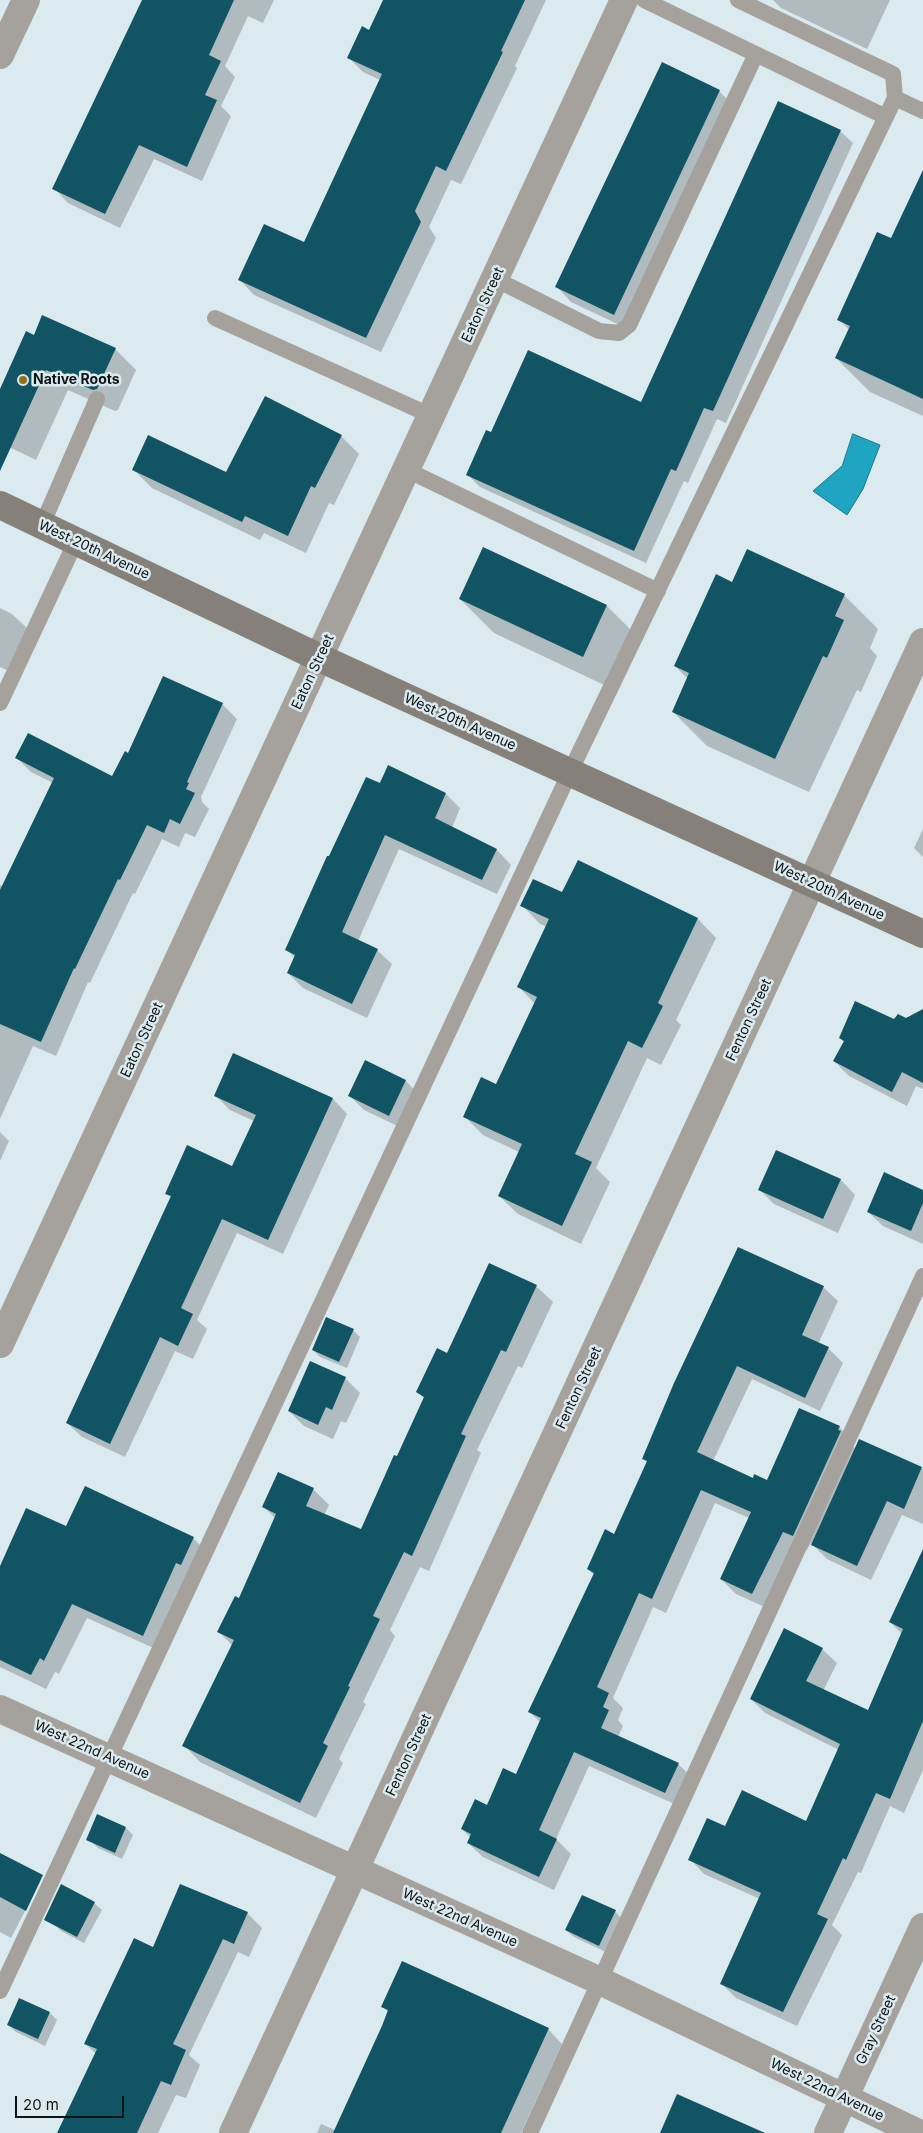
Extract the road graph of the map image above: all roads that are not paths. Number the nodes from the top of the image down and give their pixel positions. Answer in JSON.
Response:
{"nodes":[{"id":1,"x":26,"y":0,"type":"edge"},
{"id":2,"x":624,"y":0,"type":"edge"},
{"id":3,"x":644,"y":0,"type":"edge"},
{"id":4,"x":738,"y":0,"type":"edge"},
{"id":5,"x":756,"y":54,"type":"junction"},
{"id":6,"x":0,"y":55,"type":"edge"},
{"id":7,"x":895,"y":98,"type":"junction"},
{"id":8,"x":923,"y":111,"type":"edge"},
{"id":9,"x":886,"y":117,"type":"junction"},
{"id":10,"x":495,"y":279,"type":"junction"},
{"id":11,"x":215,"y":318,"type":"dead end"},
{"id":12,"x":97,"y":399,"type":"dead end"},
{"id":13,"x":432,"y":416,"type":"junction"},
{"id":14,"x":406,"y":470,"type":"junction"},
{"id":15,"x":0,"y":505,"type":"edge"},
{"id":16,"x":42,"y":525,"type":"junction"},
{"id":17,"x":76,"y":541,"type":"junction"},
{"id":18,"x":658,"y":591,"type":"junction"},
{"id":19,"x":923,"y":642,"type":"edge"},
{"id":20,"x":320,"y":658,"type":"junction"},
{"id":21,"x":0,"y":703,"type":"edge"},
{"id":22,"x":570,"y":772,"type":"junction"},
{"id":23,"x":813,"y":883,"type":"junction"},
{"id":24,"x":923,"y":934,"type":"edge"},
{"id":25,"x":923,"y":1276,"type":"edge"},
{"id":26,"x":0,"y":1344,"type":"edge"},
{"id":27,"x":0,"y":1709,"type":"edge"},
{"id":28,"x":108,"y":1758,"type":"junction"},
{"id":29,"x":355,"y":1871,"type":"junction"},
{"id":30,"x":923,"y":1927,"type":"edge"},
{"id":31,"x":598,"y":1980,"type":"junction"},
{"id":32,"x":0,"y":1991,"type":"edge"},
{"id":33,"x":845,"y":2098,"type":"junction"},
{"id":34,"x":233,"y":2133,"type":"edge"},
{"id":35,"x":530,"y":2133,"type":"edge"},
{"id":36,"x":828,"y":2133,"type":"edge"},
{"id":37,"x":918,"y":2133,"type":"edge"}],
"edges":[{"from":1,"to":6,"type":"street"},
{"from":2,"to":10,"type":"street","name":"Eaton Street"},
{"from":3,"to":5,"type":"lane"},
{"from":4,"to":7,"type":"lane"},
{"from":5,"to":9,"type":"lane"},
{"from":5,"to":10,"type":"lane"},
{"from":7,"to":8,"type":"lane"},
{"from":7,"to":9,"type":"lane"},
{"from":9,"to":18,"type":"lane"},
{"from":10,"to":13,"type":"street","name":"Eaton Street"},
{"from":11,"to":13,"type":"lane"},
{"from":12,"to":16,"type":"lane"},
{"from":13,"to":14,"type":"street","name":"Eaton Street"},
{"from":14,"to":18,"type":"lane"},
{"from":14,"to":20,"type":"street","name":"Eaton Street"},
{"from":15,"to":16,"type":"street","name":"West 20th Avenue"},
{"from":16,"to":17,"type":"street","name":"West 20th Avenue"},
{"from":17,"to":20,"type":"street","name":"West 20th Avenue"},
{"from":17,"to":21,"type":"lane"},
{"from":18,"to":22,"type":"lane"},
{"from":19,"to":23,"type":"street","name":"Fenton Street"},
{"from":20,"to":22,"type":"street","name":"West 20th Avenue"},
{"from":20,"to":26,"type":"street","name":"Eaton Street"},
{"from":22,"to":23,"type":"street","name":"West 20th Avenue"},
{"from":22,"to":28,"type":"lane"},
{"from":23,"to":24,"type":"street","name":"West 20th Avenue"},
{"from":23,"to":29,"type":"street","name":"Fenton Street"},
{"from":25,"to":31,"type":"lane"},
{"from":27,"to":28,"type":"street","name":"West 22nd Avenue"},
{"from":28,"to":29,"type":"street","name":"West 22nd Avenue"},
{"from":28,"to":32,"type":"lane"},
{"from":29,"to":31,"type":"street","name":"West 22nd Avenue"},
{"from":29,"to":34,"type":"street","name":"Fenton Street"},
{"from":30,"to":33,"type":"street","name":"Gray Street"},
{"from":31,"to":33,"type":"street","name":"West 22nd Avenue"},
{"from":31,"to":35,"type":"lane"},
{"from":33,"to":36,"type":"street","name":"Gray Street"},
{"from":33,"to":37,"type":"street","name":"West 22nd Avenue"}]}
